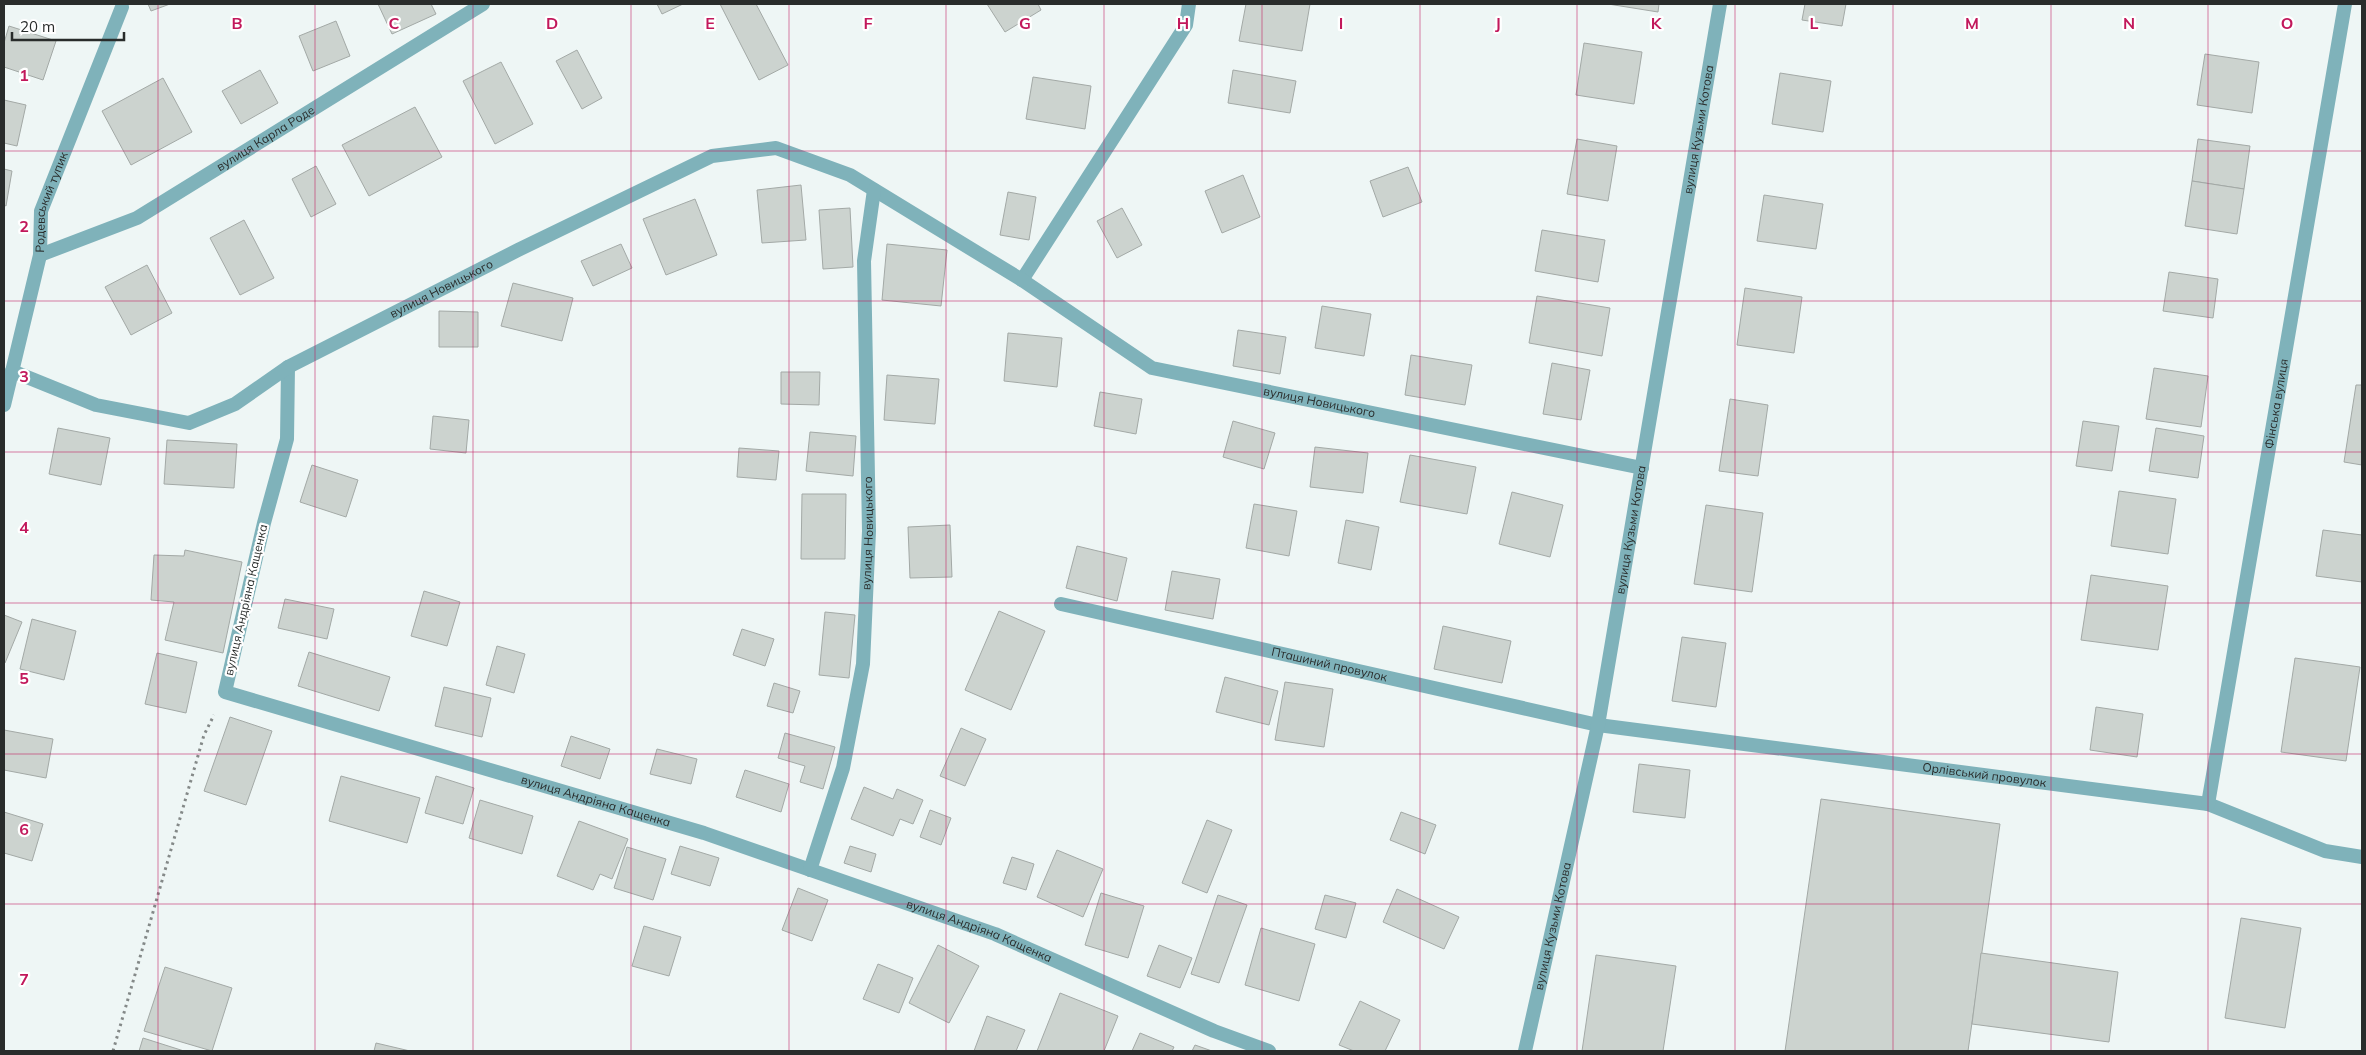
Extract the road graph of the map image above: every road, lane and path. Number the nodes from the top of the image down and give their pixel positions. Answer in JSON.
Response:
{"nodes":[{"id":1,"x":483,"y":4,"type":"edge"},
{"id":2,"x":1189,"y":4,"type":"edge"},
{"id":3,"x":1720,"y":4,"type":"edge"},
{"id":4,"x":2346,"y":4,"type":"edge"},
{"id":5,"x":122,"y":7,"type":"dead end"},
{"id":6,"x":468,"y":7,"type":"edge"},
{"id":7,"x":874,"y":190,"type":"junction"},
{"id":8,"x":40,"y":256,"type":"junction"},
{"id":9,"x":1022,"y":280,"type":"junction"},
{"id":10,"x":288,"y":367,"type":"junction"},
{"id":11,"x":12,"y":371,"type":"junction"},
{"id":12,"x":4,"y":405,"type":"edge"},
{"id":13,"x":1642,"y":468,"type":"junction"},
{"id":14,"x":1061,"y":604,"type":"dead end"},
{"id":15,"x":225,"y":692,"type":"junction"},
{"id":16,"x":1598,"y":725,"type":"junction"},
{"id":17,"x":2208,"y":804,"type":"junction"},
{"id":18,"x":2362,"y":858,"type":"edge"},
{"id":19,"x":810,"y":870,"type":"junction"},
{"id":20,"x":113,"y":1051,"type":"edge"},
{"id":21,"x":1269,"y":1051,"type":"edge"},
{"id":22,"x":1525,"y":1051,"type":"edge"}],
"edges":[{"from":1,"to":6,"type":"street","name":"вулиця Карла Роде"},
{"from":2,"to":9,"type":"street"},
{"from":3,"to":13,"type":"street","name":"вулиця Кузьми Котова"},
{"from":4,"to":17,"type":"street","name":"Фінська вулиця"},
{"from":5,"to":8,"type":"street","name":"Родевський тупик"},
{"from":6,"to":8,"type":"street","name":"вулиця Карла Роде"},
{"from":7,"to":9,"type":"street","name":"вулиця Новицького"},
{"from":7,"to":10,"type":"street","name":"вулиця Новицького"},
{"from":7,"to":19,"type":"street","name":"вулиця Новицького"},
{"from":8,"to":11,"type":"street","name":"Родевський тупик"},
{"from":9,"to":13,"type":"street","name":"вулиця Новицького"},
{"from":10,"to":11,"type":"street","name":"вулиця Новицького"},
{"from":10,"to":15,"type":"street","name":"вулиця Андріяна Кащенка"},
{"from":11,"to":12,"type":"street","name":"Родевський тупик"},
{"from":13,"to":16,"type":"street","name":"вулиця Кузьми Котова"},
{"from":14,"to":16,"type":"street","name":"Пташиний провулок"},
{"from":15,"to":19,"type":"street","name":"вулиця Андріяна Кащенка"},
{"from":15,"to":20,"type":"path"},
{"from":16,"to":17,"type":"street","name":"Орлівський провулок"},
{"from":16,"to":22,"type":"street","name":"вулиця Кузьми Котова"},
{"from":17,"to":18,"type":"street","name":"Орлівський провулок"},
{"from":19,"to":21,"type":"street","name":"вулиця Андріяна Кащенка"}]}
